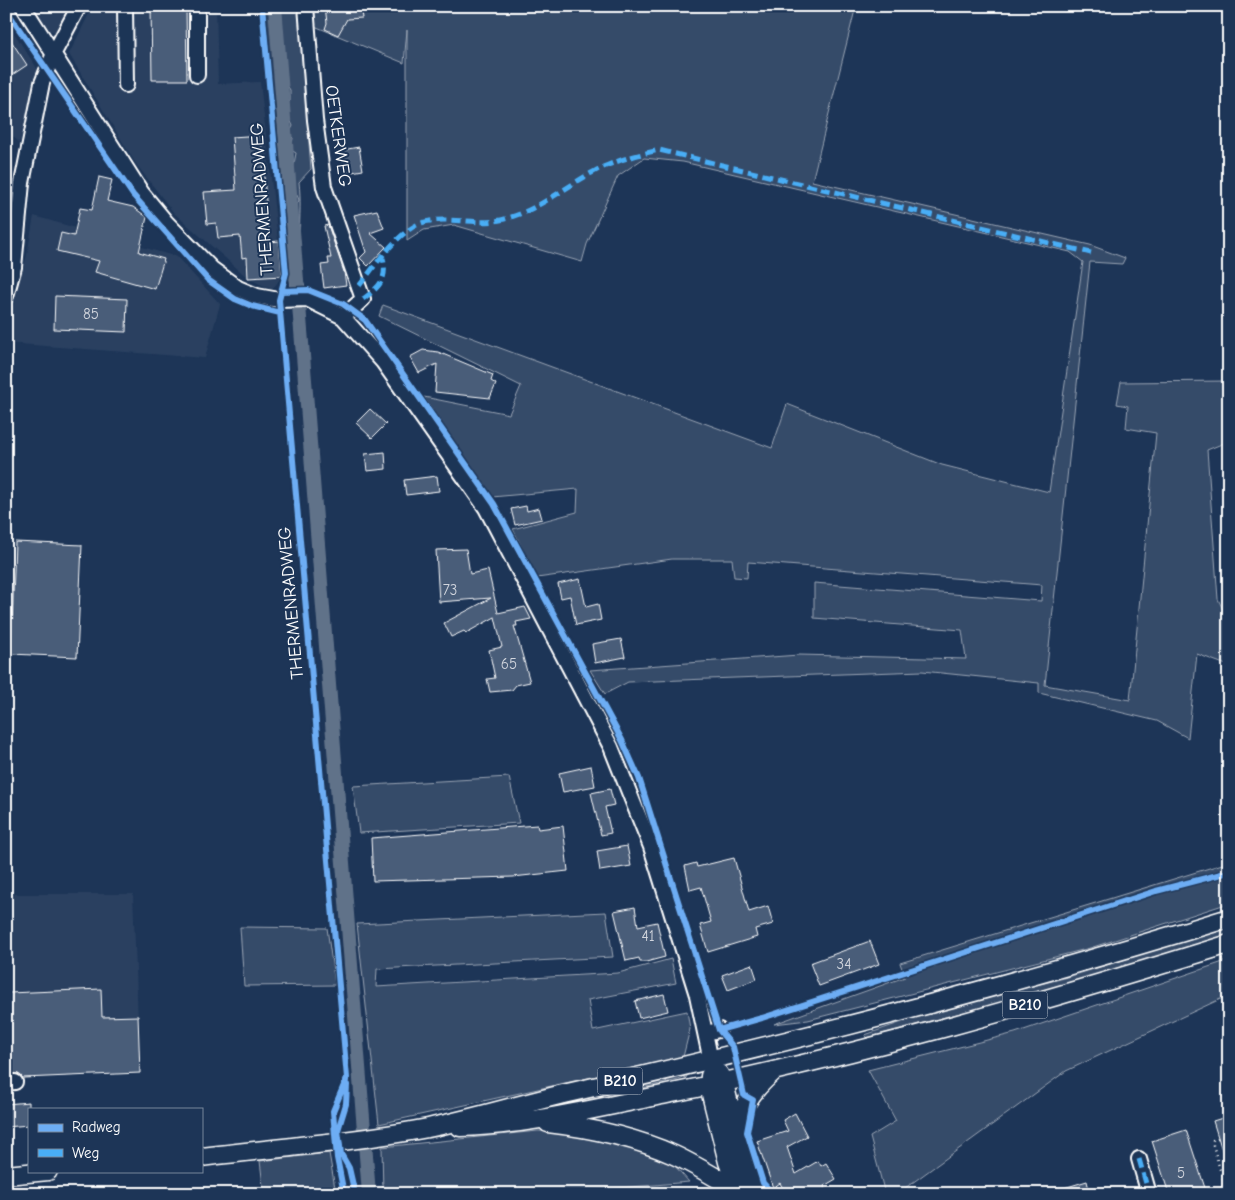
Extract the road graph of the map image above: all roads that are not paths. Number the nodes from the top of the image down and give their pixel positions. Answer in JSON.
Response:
{"nodes":[{"id":1,"x":23,"y":6,"type":"edge"},
{"id":2,"x":79,"y":6,"type":"edge"},
{"id":3,"x":125,"y":6,"type":"edge"},
{"id":4,"x":196,"y":6,"type":"edge"},
{"id":5,"x":306,"y":6,"type":"edge"},
{"id":6,"x":54,"y":53,"type":"junction"},
{"id":7,"x":197,"y":75,"type":"dead end"},
{"id":8,"x":126,"y":85,"type":"dead end"},
{"id":9,"x":6,"y":296,"type":"edge"},
{"id":10,"x":343,"y":317,"type":"junction"},
{"id":11,"x":1229,"y":918,"type":"edge"},
{"id":12,"x":1229,"y":944,"type":"edge"},
{"id":13,"x":711,"y":1061,"type":"junction"},
{"id":14,"x":775,"y":1071,"type":"junction"},
{"id":15,"x":717,"y":1084,"type":"junction"},
{"id":16,"x":533,"y":1121,"type":"junction"},
{"id":17,"x":429,"y":1127,"type":"junction"},
{"id":18,"x":738,"y":1141,"type":"junction"},
{"id":19,"x":202,"y":1157,"type":"edge"},
{"id":20,"x":1139,"y":1159,"type":"dead end"},
{"id":21,"x":38,"y":1172,"type":"edge"},
{"id":22,"x":6,"y":1175,"type":"edge"},
{"id":23,"x":746,"y":1193,"type":"edge"},
{"id":24,"x":1149,"y":1194,"type":"edge"}],
"edges":[{"from":1,"to":6,"type":"street"},
{"from":2,"to":6,"type":"street"},
{"from":3,"to":8,"type":"street"},
{"from":4,"to":7,"type":"street"},
{"from":5,"to":10,"type":"street","name":"OETKERWEG"},
{"from":6,"to":9,"type":"street"},
{"from":6,"to":10,"type":"street"},
{"from":10,"to":13,"type":"street"},
{"from":11,"to":13,"type":"main road","number":"B210"},
{"from":12,"to":14,"type":"main road","number":"B210"},
{"from":13,"to":15,"type":"main road"},
{"from":13,"to":17,"type":"main road","number":"B210"},
{"from":14,"to":15,"type":"main road","number":"B210"},
{"from":14,"to":18,"type":"main road"},
{"from":15,"to":16,"type":"main road","number":"B210"},
{"from":15,"to":18,"type":"main road"},
{"from":15,"to":23,"type":"main road"},
{"from":16,"to":17,"type":"main road","number":"B210"},
{"from":16,"to":23,"type":"main road"},
{"from":17,"to":19,"type":"main road","number":"B210"},
{"from":18,"to":23,"type":"main road"},
{"from":20,"to":24,"type":"street"},
{"from":21,"to":22,"type":"main road"}]}
